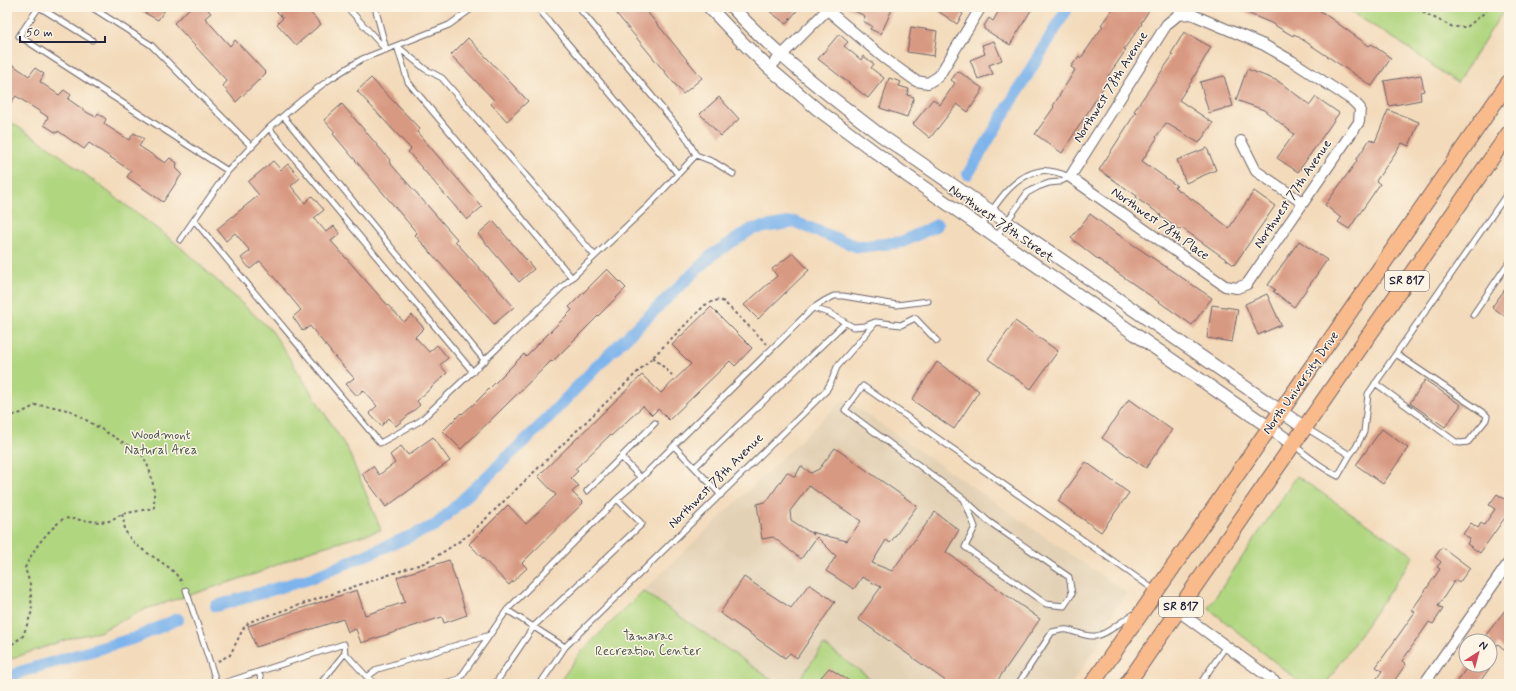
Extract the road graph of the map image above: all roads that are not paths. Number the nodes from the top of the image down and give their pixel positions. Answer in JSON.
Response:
{"nodes":[{"id":1,"x":39,"y":7,"type":"edge"},
{"id":2,"x":91,"y":7,"type":"edge"},
{"id":3,"x":347,"y":7,"type":"edge"},
{"id":4,"x":375,"y":7,"type":"edge"},
{"id":5,"x":474,"y":7,"type":"edge"},
{"id":6,"x":537,"y":7,"type":"edge"},
{"id":7,"x":578,"y":7,"type":"edge"},
{"id":8,"x":709,"y":7,"type":"edge"},
{"id":9,"x":732,"y":7,"type":"edge"},
{"id":10,"x":981,"y":7,"type":"edge"},
{"id":11,"x":827,"y":8,"type":"edge"},
{"id":12,"x":1178,"y":15,"type":"joint"},
{"id":13,"x":92,"y":40,"type":"dead end"},
{"id":14,"x":398,"y":46,"type":"junction"},
{"id":15,"x":386,"y":50,"type":"junction"},
{"id":16,"x":782,"y":55,"type":"junction"},
{"id":17,"x":769,"y":68,"type":"junction"},
{"id":18,"x":1509,"y":82,"type":"edge"},
{"id":19,"x":283,"y":116,"type":"junction"},
{"id":20,"x":269,"y":128,"type":"junction"},
{"id":21,"x":1509,"y":133,"type":"edge"},
{"id":22,"x":1241,"y":140,"type":"dead end"},
{"id":23,"x":252,"y":146,"type":"junction"},
{"id":24,"x":696,"y":155,"type":"junction"},
{"id":25,"x":228,"y":171,"type":"junction"},
{"id":26,"x":678,"y":174,"type":"junction"},
{"id":27,"x":733,"y":174,"type":"dead end"},
{"id":28,"x":1070,"y":177,"type":"junction"},
{"id":29,"x":1509,"y":191,"type":"edge"},
{"id":30,"x":1303,"y":203,"type":"junction"},
{"id":31,"x":992,"y":211,"type":"junction"},
{"id":32,"x":194,"y":220,"type":"junction"},
{"id":33,"x":1007,"y":222,"type":"junction"},
{"id":34,"x":981,"y":227,"type":"junction"},
{"id":35,"x":996,"y":237,"type":"junction"},
{"id":36,"x":180,"y":240,"type":"dead end"},
{"id":37,"x":596,"y":256,"type":"junction"},
{"id":38,"x":1509,"y":262,"type":"edge"},
{"id":39,"x":572,"y":278,"type":"junction"},
{"id":40,"x":1237,"y":288,"type":"joint"},
{"id":41,"x":928,"y":301,"type":"dead end"},
{"id":42,"x":813,"y":308,"type":"junction"},
{"id":43,"x":1473,"y":315,"type":"dead end"},
{"id":44,"x":876,"y":322,"type":"junction"},
{"id":45,"x":845,"y":323,"type":"junction"},
{"id":46,"x":937,"y":341,"type":"dead end"},
{"id":47,"x":1396,"y":354,"type":"junction"},
{"id":48,"x":485,"y":361,"type":"junction"},
{"id":49,"x":473,"y":372,"type":"junction"},
{"id":50,"x":1375,"y":383,"type":"junction"},
{"id":51,"x":1281,"y":411,"type":"junction"},
{"id":52,"x":655,"y":423,"type":"dead end"},
{"id":53,"x":1269,"y":428,"type":"junction"},
{"id":54,"x":1305,"y":428,"type":"junction"},
{"id":55,"x":1293,"y":444,"type":"junction"},
{"id":56,"x":674,"y":446,"type":"junction"},
{"id":57,"x":1350,"y":455,"type":"junction"},
{"id":58,"x":621,"y":457,"type":"junction"},
{"id":59,"x":695,"y":468,"type":"junction"},
{"id":60,"x":641,"y":478,"type":"junction"},
{"id":61,"x":586,"y":491,"type":"dead end"},
{"id":62,"x":721,"y":494,"type":"junction"},
{"id":63,"x":964,"y":498,"type":"junction"},
{"id":64,"x":617,"y":499,"type":"junction"},
{"id":65,"x":1509,"y":562,"type":"edge"},
{"id":66,"x":186,"y":590,"type":"road end"},
{"id":67,"x":1156,"y":591,"type":"junction"},
{"id":68,"x":507,"y":610,"type":"junction"},
{"id":69,"x":1178,"y":611,"type":"junction"},
{"id":70,"x":1142,"y":612,"type":"junction"},
{"id":71,"x":534,"y":626,"type":"junction"},
{"id":72,"x":490,"y":635,"type":"junction"},
{"id":73,"x":1226,"y":646,"type":"junction"},
{"id":74,"x":565,"y":647,"type":"junction"},
{"id":75,"x":345,"y":653,"type":"junction"},
{"id":76,"x":259,"y":672,"type":"junction"},
{"id":77,"x":367,"y":677,"type":"junction"},
{"id":78,"x":458,"y":682,"type":"edge"},
{"id":79,"x":1094,"y":682,"type":"edge"},
{"id":80,"x":217,"y":684,"type":"edge"},
{"id":81,"x":221,"y":684,"type":"edge"},
{"id":82,"x":262,"y":684,"type":"edge"},
{"id":83,"x":320,"y":684,"type":"edge"},
{"id":84,"x":376,"y":684,"type":"edge"},
{"id":85,"x":442,"y":684,"type":"edge"},
{"id":86,"x":495,"y":684,"type":"edge"},
{"id":87,"x":540,"y":684,"type":"edge"},
{"id":88,"x":1018,"y":684,"type":"edge"},
{"id":89,"x":1127,"y":684,"type":"edge"},
{"id":90,"x":1200,"y":684,"type":"edge"},
{"id":91,"x":1278,"y":684,"type":"edge"},
{"id":92,"x":1424,"y":684,"type":"edge"}],
"edges":[{"from":1,"to":13,"type":"lane"},
{"from":1,"to":25,"type":"lane"},
{"from":2,"to":23,"type":"lane"},
{"from":3,"to":15,"type":"lane"},
{"from":4,"to":15,"type":"lane"},
{"from":5,"to":14,"type":"lane"},
{"from":6,"to":26,"type":"lane"},
{"from":7,"to":24,"type":"lane"},
{"from":8,"to":17,"type":"street","name":"Northwest 78th Street"},
{"from":9,"to":16,"type":"street","name":"Northwest 78th Street"},
{"from":10,"to":11,"type":"street"},
{"from":11,"to":16,"type":"street"},
{"from":12,"to":28,"type":"street","name":"Northwest 78th Avenue"},
{"from":12,"to":30,"type":"street","name":"Northwest 77th Avenue"},
{"from":14,"to":15,"type":"lane"},
{"from":14,"to":37,"type":"lane"},
{"from":14,"to":39,"type":"lane"},
{"from":15,"to":19,"type":"lane"},
{"from":16,"to":17,"type":"street"},
{"from":16,"to":31,"type":"street","name":"Northwest 78th Street"},
{"from":17,"to":34,"type":"street","name":"Northwest 78th Street"},
{"from":18,"to":51,"type":"main road","name":"North University Drive","number":"SR 817"},
{"from":19,"to":20,"type":"lane"},
{"from":19,"to":48,"type":"lane"},
{"from":20,"to":23,"type":"lane"},
{"from":20,"to":49,"type":"lane"},
{"from":21,"to":54,"type":"main road","number":"SR 817"},
{"from":22,"to":30,"type":"street"},
{"from":23,"to":25,"type":"lane"},
{"from":24,"to":26,"type":"lane"},
{"from":24,"to":27,"type":"lane"},
{"from":25,"to":32,"type":"lane"},
{"from":26,"to":37,"type":"lane"},
{"from":28,"to":31,"type":"lane"},
{"from":28,"to":33,"type":"lane"},
{"from":28,"to":40,"type":"street","name":"Northwest 78th Place"},
{"from":29,"to":47,"type":"lane"},
{"from":30,"to":40,"type":"street","name":"Northwest 77th Avenue"},
{"from":31,"to":33,"type":"street","name":"Northwest 78th Street"},
{"from":31,"to":34,"type":"lane"},
{"from":32,"to":36,"type":"lane"},
{"from":32,"to":49,"type":"lane"},
{"from":33,"to":35,"type":"lane"},
{"from":33,"to":51,"type":"street","name":"Northwest 78th Street"},
{"from":34,"to":35,"type":"street","name":"Northwest 78th Street"},
{"from":35,"to":53,"type":"street","name":"Northwest 78th Street"},
{"from":37,"to":39,"type":"lane"},
{"from":38,"to":43,"type":"lane"},
{"from":39,"to":48,"type":"lane"},
{"from":41,"to":42,"type":"lane"},
{"from":42,"to":45,"type":"lane"},
{"from":42,"to":56,"type":"lane"},
{"from":44,"to":45,"type":"lane"},
{"from":44,"to":46,"type":"lane"},
{"from":44,"to":62,"type":"lane","name":"Northwest 78th Avenue"},
{"from":45,"to":59,"type":"lane"},
{"from":47,"to":50,"type":"lane"},
{"from":47,"to":50,"type":"lane"},
{"from":48,"to":49,"type":"lane"},
{"from":50,"to":57,"type":"lane"},
{"from":51,"to":53,"type":"main road","name":"North University Drive","number":"SR 817"},
{"from":51,"to":54,"type":"street","name":"Northwest 78th Street"},
{"from":52,"to":58,"type":"lane"},
{"from":53,"to":55,"type":"street","name":"Northwest 78th Street"},
{"from":53,"to":67,"type":"main road","name":"North University Drive","number":"SR 817"},
{"from":54,"to":55,"type":"main road","number":"SR 817"},
{"from":54,"to":57,"type":"lane"},
{"from":55,"to":57,"type":"lane"},
{"from":55,"to":69,"type":"main road","number":"SR 817"},
{"from":56,"to":59,"type":"lane"},
{"from":56,"to":60,"type":"lane"},
{"from":58,"to":60,"type":"lane"},
{"from":58,"to":61,"type":"lane"},
{"from":59,"to":62,"type":"lane"},
{"from":60,"to":64,"type":"lane"},
{"from":62,"to":74,"type":"lane","name":"Northwest 78th Avenue"},
{"from":63,"to":63,"type":"lane"},
{"from":63,"to":67,"type":"lane"},
{"from":64,"to":68,"type":"lane"},
{"from":64,"to":71,"type":"lane"},
{"from":65,"to":92,"type":"street"},
{"from":66,"to":80,"type":"lane"},
{"from":67,"to":70,"type":"main road","name":"North University Drive","number":"SR 817"},
{"from":68,"to":71,"type":"lane"},
{"from":68,"to":72,"type":"lane"},
{"from":69,"to":73,"type":"street"},
{"from":69,"to":89,"type":"main road","number":"SR 817"},
{"from":70,"to":79,"type":"main road","name":"North University Drive","number":"SR 817"},
{"from":70,"to":88,"type":"lane"},
{"from":71,"to":74,"type":"lane"},
{"from":71,"to":86,"type":"lane"},
{"from":72,"to":77,"type":"lane"},
{"from":72,"to":78,"type":"lane"},
{"from":73,"to":90,"type":"lane"},
{"from":73,"to":91,"type":"street"},
{"from":74,"to":87,"type":"lane","name":"Northwest 78th Avenue"},
{"from":75,"to":76,"type":"lane"},
{"from":75,"to":77,"type":"lane"},
{"from":75,"to":83,"type":"lane"},
{"from":76,"to":81,"type":"lane"},
{"from":76,"to":82,"type":"lane"},
{"from":77,"to":84,"type":"lane"},
{"from":78,"to":85,"type":"lane"}]}
